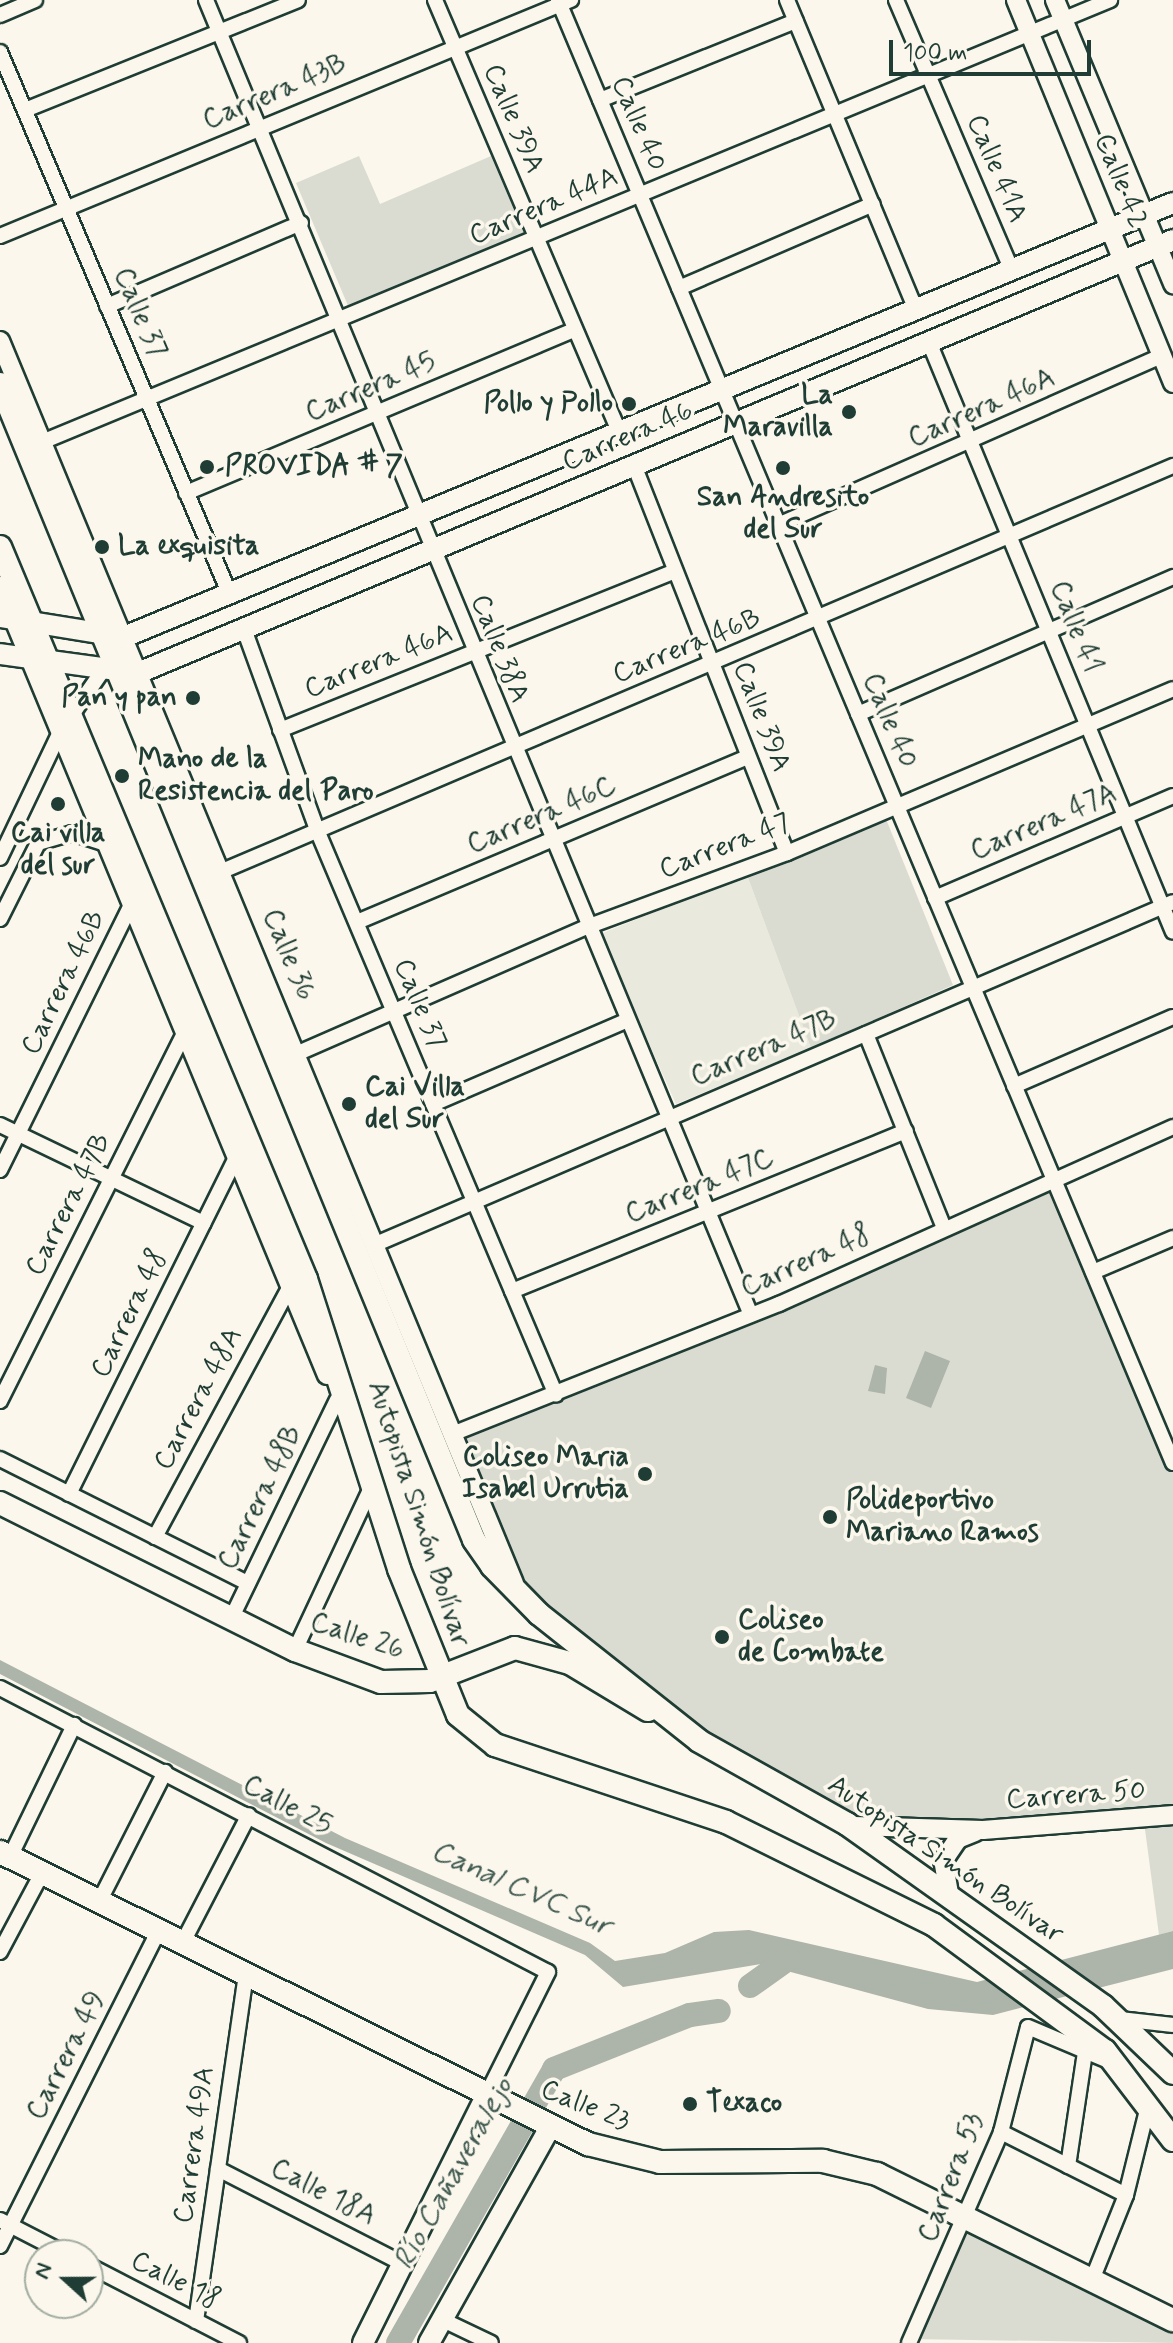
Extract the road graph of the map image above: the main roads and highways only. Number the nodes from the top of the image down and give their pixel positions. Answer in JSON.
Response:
{"nodes":[{"id":1,"x":1173,"y":203,"type":"edge"},
{"id":2,"x":1165,"y":243,"type":"edge"},
{"id":3,"x":0,"y":384,"type":"edge"},
{"id":4,"x":0,"y":547,"type":"edge"},
{"id":5,"x":17,"y":623,"type":"edge"},
{"id":6,"x":0,"y":654,"type":"edge"},
{"id":7,"x":117,"y":658,"type":"junction"},
{"id":8,"x":40,"y":663,"type":"junction"},
{"id":9,"x":0,"y":1503,"type":"edge"},
{"id":10,"x":468,"y":1664,"type":"junction"},
{"id":11,"x":441,"y":1677,"type":"junction"},
{"id":12,"x":453,"y":1706,"type":"junction"},
{"id":13,"x":699,"y":1741,"type":"junction"},
{"id":14,"x":5,"y":1854,"type":"edge"},
{"id":15,"x":1173,"y":2073,"type":"edge"},
{"id":16,"x":492,"y":2099,"type":"junction"},
{"id":17,"x":544,"y":2124,"type":"junction"},
{"id":18,"x":1173,"y":2140,"type":"edge"},
{"id":19,"x":1173,"y":2320,"type":"edge"},
{"id":20,"x":363,"y":2343,"type":"edge"},
{"id":21,"x":429,"y":2343,"type":"edge"}],
"edges":[{"from":1,"to":7,"type":"main road","name":"Carrera 46"},
{"from":2,"to":7,"type":"main road","name":"Carrera 46"},
{"from":3,"to":7,"type":"main road","name":"Autopista Simón Bolívar"},
{"from":4,"to":5,"type":"main road","name":"Autopista Simón Bolívar"},
{"from":5,"to":7,"type":"main road","name":"Carrera 46"},
{"from":5,"to":8,"type":"main road","name":"Autopista Simón Bolívar"},
{"from":6,"to":8,"type":"main road","name":"Carrera 46"},
{"from":7,"to":8,"type":"main road","name":"Carrera 46"},
{"from":7,"to":13,"type":"main road","name":"Autopista Simón Bolívar"},
{"from":8,"to":11,"type":"main road","name":"Autopista Simón Bolívar"},
{"from":9,"to":11,"type":"main road","name":"Calle 26"},
{"from":10,"to":11,"type":"main road","name":"Calle 26"},
{"from":10,"to":12,"type":"main road"},
{"from":10,"to":13,"type":"main road","name":"Calle 26"},
{"from":11,"to":12,"type":"main road","name":"Autopista Simón Bolívar"},
{"from":12,"to":18,"type":"main road","name":"Autopista Simón Bolívar"},
{"from":13,"to":15,"type":"main road","name":"Autopista Simón Bolívar"},
{"from":14,"to":16,"type":"main road","name":"Calle 23"},
{"from":16,"to":17,"type":"main road","name":"Calle 23"},
{"from":16,"to":20,"type":"main road"},
{"from":17,"to":19,"type":"main road","name":"Calle 23"},
{"from":17,"to":21,"type":"main road"}]}
